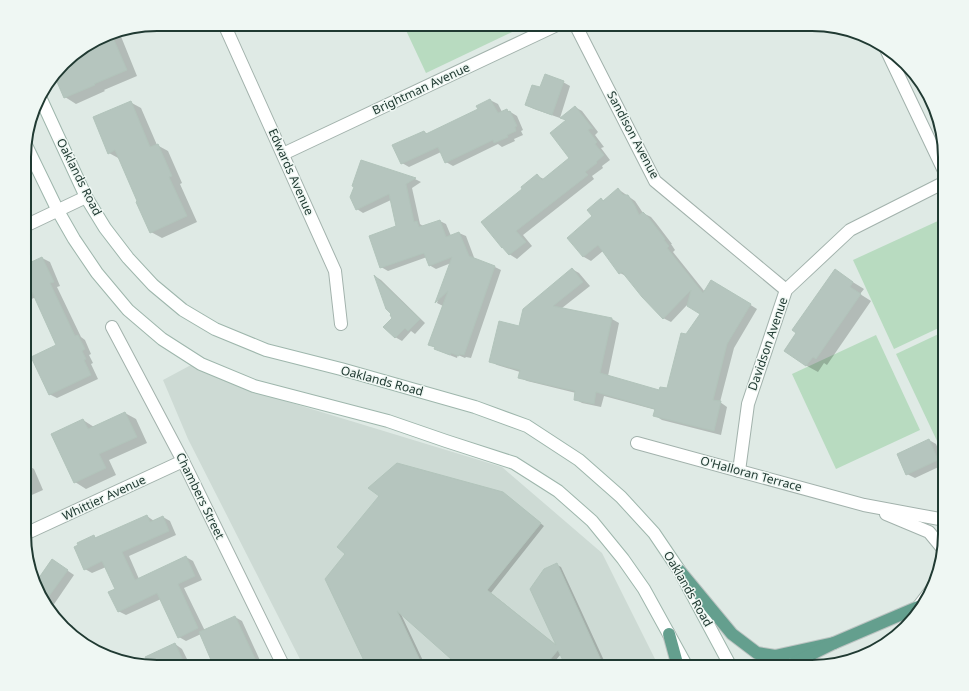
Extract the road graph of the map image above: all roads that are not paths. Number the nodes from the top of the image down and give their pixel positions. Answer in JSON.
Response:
{"nodes":[{"id":1,"x":227,"y":31,"type":"edge"},
{"id":2,"x":544,"y":31,"type":"edge"},
{"id":3,"x":579,"y":31,"type":"edge"},
{"id":4,"x":890,"y":58,"type":"edge"},
{"id":5,"x":43,"y":104,"type":"edge"},
{"id":6,"x":283,"y":154,"type":"junction"},
{"id":7,"x":31,"y":156,"type":"edge"},
{"id":8,"x":938,"y":158,"type":"edge"},
{"id":9,"x":938,"y":186,"type":"edge"},
{"id":10,"x":86,"y":197,"type":"junction"},
{"id":11,"x":58,"y":211,"type":"junction"},
{"id":12,"x":31,"y":223,"type":"edge"},
{"id":13,"x":786,"y":290,"type":"junction"},
{"id":14,"x":341,"y":324,"type":"dead end"},
{"id":15,"x":112,"y":327,"type":"dead end"},
{"id":16,"x":637,"y":444,"type":"dead end"},
{"id":17,"x":183,"y":461,"type":"junction"},
{"id":18,"x":739,"y":471,"type":"junction"},
{"id":19,"x":864,"y":505,"type":"junction"},
{"id":20,"x":938,"y":519,"type":"edge"},
{"id":21,"x":31,"y":531,"type":"edge"},
{"id":22,"x":938,"y":543,"type":"edge"},
{"id":23,"x":680,"y":570,"type":"junction"},
{"id":24,"x":913,"y":610,"type":"edge"},
{"id":25,"x":670,"y":634,"type":"junction"},
{"id":26,"x":834,"y":643,"type":"junction"},
{"id":27,"x":281,"y":660,"type":"edge"},
{"id":28,"x":676,"y":660,"type":"edge"},
{"id":29,"x":683,"y":660,"type":"edge"},
{"id":30,"x":727,"y":660,"type":"edge"},
{"id":31,"x":800,"y":660,"type":"edge"}],
"edges":[{"from":1,"to":6,"type":"street","name":"Edwards Avenue"},
{"from":2,"to":6,"type":"street","name":"Brightman Avenue"},
{"from":3,"to":13,"type":"street","name":"Sandison Avenue"},
{"from":4,"to":8,"type":"street"},
{"from":5,"to":10,"type":"street","name":"Oaklands Road"},
{"from":6,"to":14,"type":"street","name":"Edwards Avenue"},
{"from":7,"to":11,"type":"street"},
{"from":9,"to":13,"type":"street","name":"Davidson Avenue"},
{"from":10,"to":11,"type":"street"},
{"from":10,"to":23,"type":"street","name":"Oaklands Road"},
{"from":11,"to":12,"type":"street"},
{"from":11,"to":25,"type":"street"},
{"from":13,"to":18,"type":"street","name":"Davidson Avenue"},
{"from":15,"to":17,"type":"street","name":"Chambers Street"},
{"from":16,"to":18,"type":"street","name":"O'Halloran Terrace"},
{"from":17,"to":21,"type":"street","name":"Whittier Avenue"},
{"from":17,"to":27,"type":"street","name":"Chambers Street"},
{"from":18,"to":19,"type":"street","name":"O'Halloran Terrace"},
{"from":19,"to":20,"type":"street","name":"O'Halloran Terrace"},
{"from":19,"to":22,"type":"street","name":"O'Halloran Terrace"},
{"from":23,"to":26,"type":"main road"},
{"from":23,"to":30,"type":"street","name":"Oaklands Road"},
{"from":24,"to":26,"type":"main road"},
{"from":25,"to":28,"type":"main road"},
{"from":25,"to":29,"type":"street"},
{"from":26,"to":31,"type":"main road"}]}
